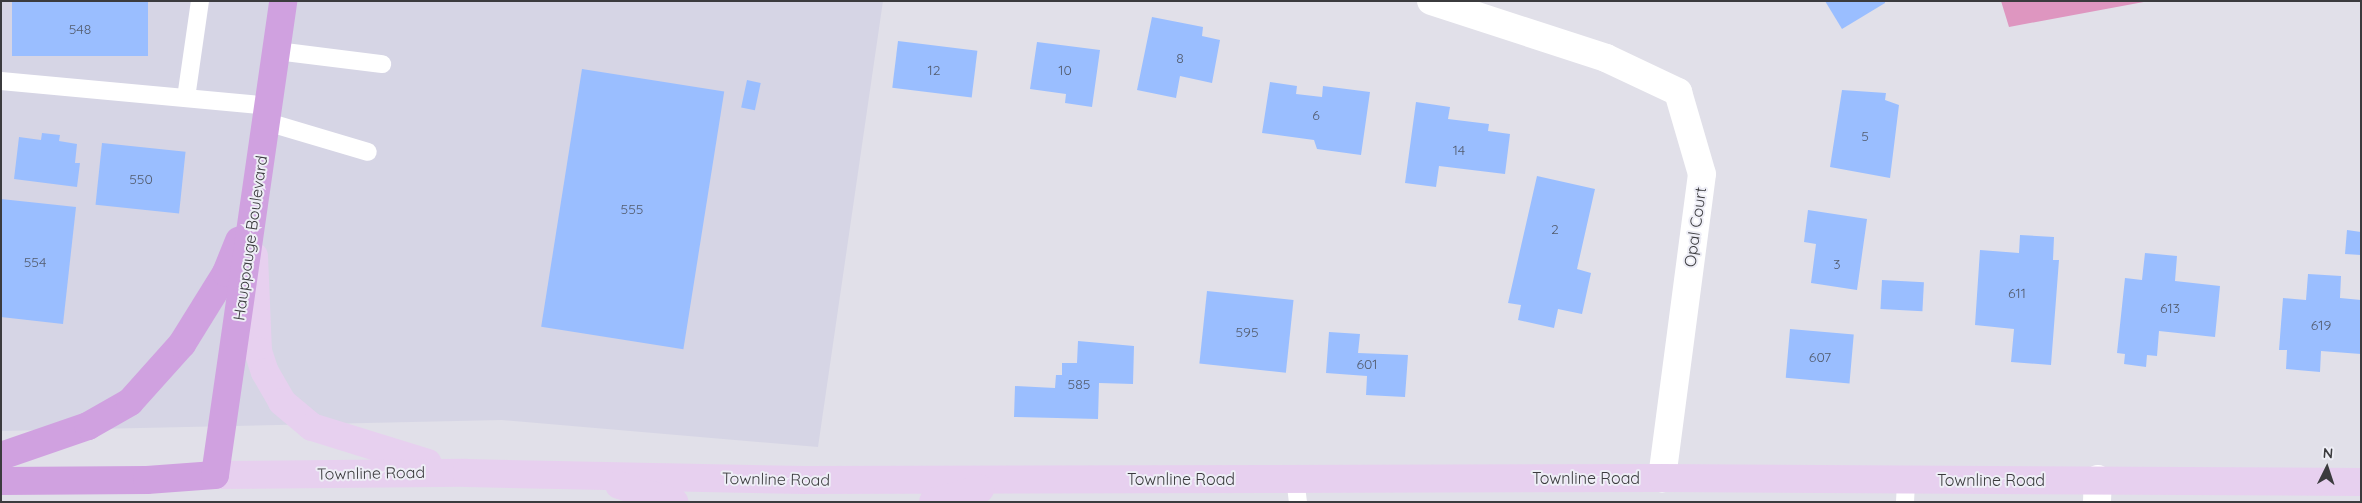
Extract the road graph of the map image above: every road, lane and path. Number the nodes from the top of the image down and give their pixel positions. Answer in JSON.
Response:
{"nodes":[{"id":1,"x":200,"y":1,"type":"edge"},
{"id":2,"x":283,"y":1,"type":"edge"},
{"id":3,"x":1431,"y":1,"type":"edge"},
{"id":4,"x":277,"y":51,"type":"junction"},
{"id":5,"x":382,"y":64,"type":"dead end"},
{"id":6,"x":1,"y":82,"type":"edge"},
{"id":7,"x":186,"y":98,"type":"junction"},
{"id":8,"x":268,"y":114,"type":"junction"},
{"id":9,"x":368,"y":152,"type":"dead end"},
{"id":10,"x":255,"y":200,"type":"junction"},
{"id":11,"x":1,"y":456,"type":"edge"},
{"id":12,"x":466,"y":473,"type":"junction"},
{"id":13,"x":215,"y":475,"type":"junction"},
{"id":14,"x":586,"y":475,"type":"junction"},
{"id":15,"x":1662,"y":478,"type":"junction"},
{"id":16,"x":1014,"y":479,"type":"junction"},
{"id":17,"x":1,"y":481,"type":"edge"},
{"id":18,"x":2361,"y":482,"type":"edge"},
{"id":19,"x":1296,"y":490,"type":"edge"},
{"id":20,"x":805,"y":491,"type":"edge"},
{"id":21,"x":1905,"y":491,"type":"edge"},
{"id":22,"x":2098,"y":491,"type":"edge"},
{"id":23,"x":674,"y":502,"type":"edge"},
{"id":24,"x":933,"y":502,"type":"edge"}],
"edges":[{"from":1,"to":7,"type":"lane"},
{"from":2,"to":4,"type":"main road","name":"Hauppauge Boulevard"},
{"from":3,"to":15,"type":"street","name":"Opal Court"},
{"from":4,"to":5,"type":"lane"},
{"from":4,"to":8,"type":"main road","name":"Hauppauge Boulevard"},
{"from":6,"to":7,"type":"lane"},
{"from":7,"to":8,"type":"lane"},
{"from":8,"to":9,"type":"lane"},
{"from":8,"to":10,"type":"main road","name":"Hauppauge Boulevard"},
{"from":10,"to":11,"type":"main road"},
{"from":10,"to":12,"type":"street"},
{"from":10,"to":13,"type":"main road","name":"Hauppauge Boulevard"},
{"from":12,"to":13,"type":"street","name":"Townline Road"},
{"from":12,"to":14,"type":"street","name":"Townline Road"},
{"from":13,"to":17,"type":"main road","name":"Townline Road"},
{"from":14,"to":20,"type":"street","name":"Townline Road"},
{"from":14,"to":23,"type":"street"},
{"from":15,"to":19,"type":"street","name":"Townline Road"},
{"from":15,"to":21,"type":"street","name":"Townline Road"},
{"from":16,"to":19,"type":"street","name":"Townline Road"},
{"from":16,"to":20,"type":"street","name":"Townline Road"},
{"from":16,"to":24,"type":"street"},
{"from":18,"to":22,"type":"street","name":"Townline Road"},
{"from":21,"to":22,"type":"street","name":"Townline Road"}]}
